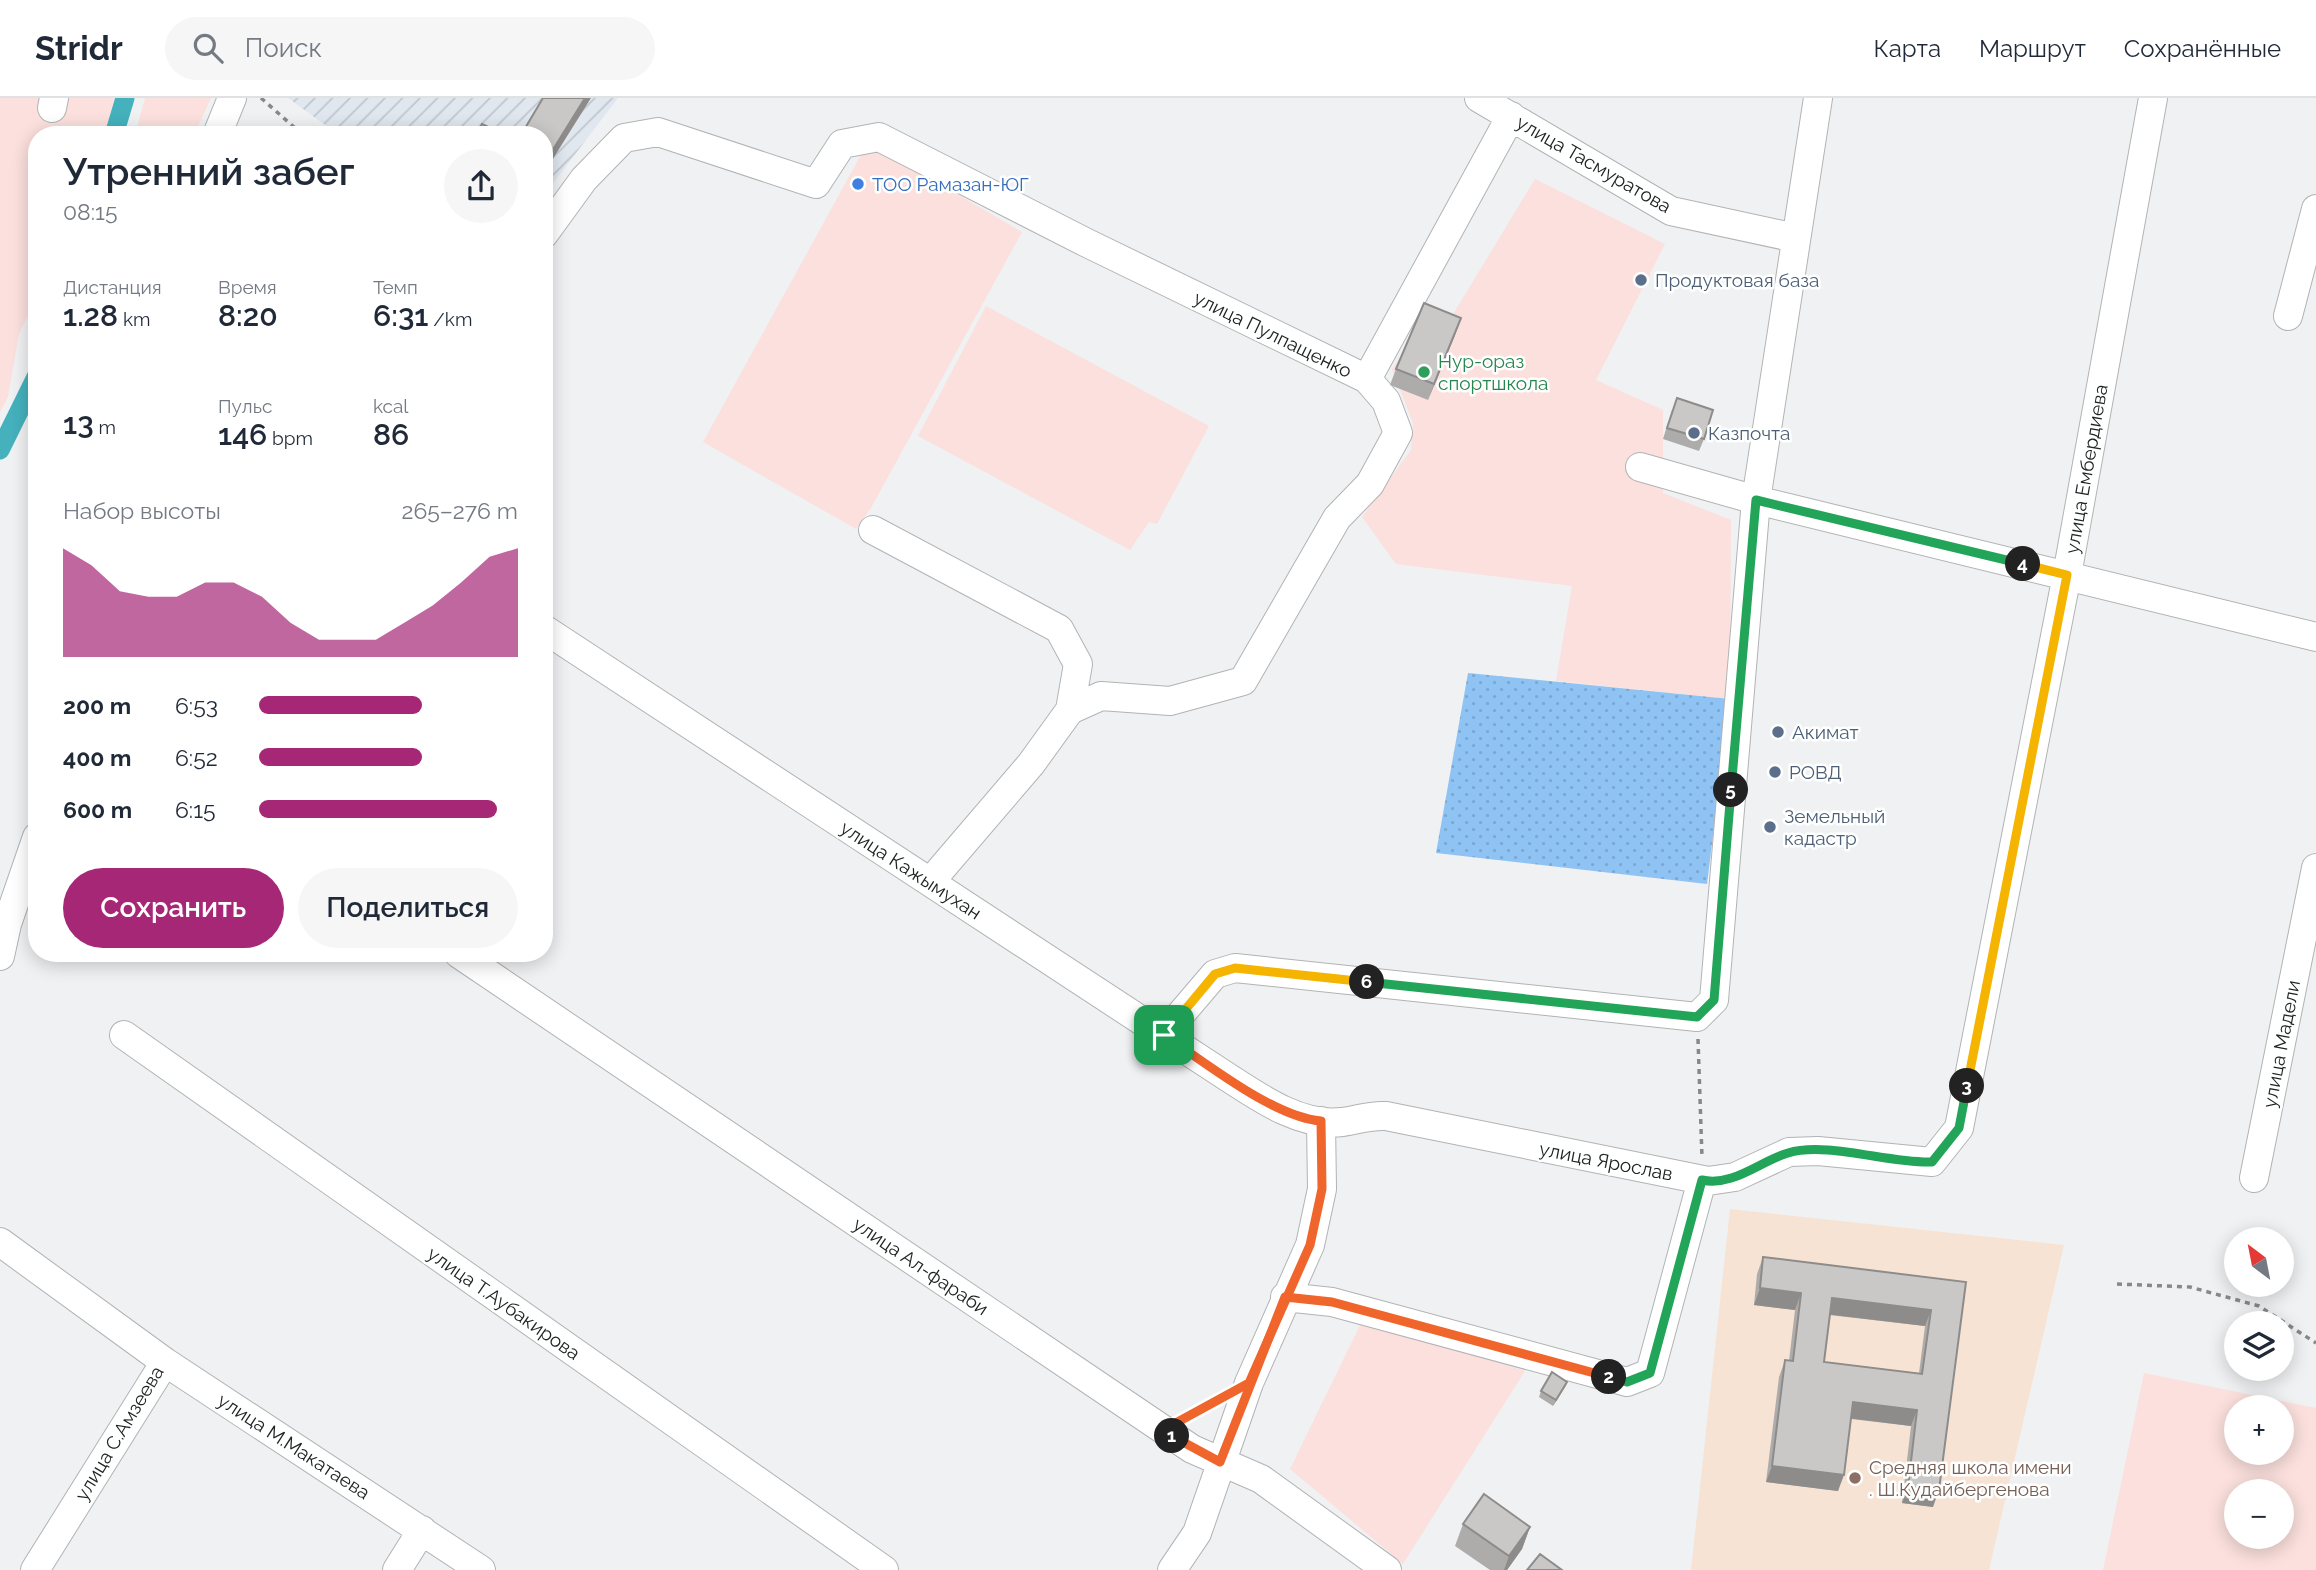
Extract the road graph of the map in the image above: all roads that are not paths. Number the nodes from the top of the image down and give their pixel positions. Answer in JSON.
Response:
{"nodes":[{"id":1,"x":232,"y":98,"type":"edge"},
{"id":2,"x":1479,"y":98,"type":"edge"},
{"id":3,"x":1818,"y":98,"type":"edge"},
{"id":4,"x":2153,"y":98,"type":"edge"},
{"id":5,"x":1511,"y":116,"type":"junction"},
{"id":6,"x":221,"y":126,"type":"edge"},
{"id":7,"x":2316,"y":209,"type":"edge"},
{"id":8,"x":553,"y":222,"type":"edge"},
{"id":9,"x":1796,"y":238,"type":"junction"},
{"id":10,"x":2288,"y":316,"type":"dead end"},
{"id":11,"x":1367,"y":379,"type":"junction"},
{"id":12,"x":1640,"y":467,"type":"dead end"},
{"id":13,"x":1756,"y":500,"type":"junction"},
{"id":14,"x":873,"y":530,"type":"dead end"},
{"id":15,"x":2067,"y":575,"type":"junction"},
{"id":16,"x":553,"y":635,"type":"edge"},
{"id":17,"x":2316,"y":637,"type":"edge"},
{"id":18,"x":1070,"y":710,"type":"junction"},
{"id":19,"x":28,"y":866,"type":"edge"},
{"id":20,"x":2316,"y":868,"type":"edge"},
{"id":21,"x":930,"y":882,"type":"junction"},
{"id":22,"x":0,"y":956,"type":"edge"},
{"id":23,"x":471,"y":962,"type":"edge"},
{"id":24,"x":124,"y":1035,"type":"dead end"},
{"id":25,"x":1164,"y":1035,"type":"junction"},
{"id":26,"x":1279,"y":1106,"type":"joint"},
{"id":27,"x":1321,"y":1121,"type":"junction"},
{"id":28,"x":1959,"y":1128,"type":"joint"},
{"id":29,"x":2254,"y":1178,"type":"dead end"},
{"id":30,"x":1702,"y":1180,"type":"junction"},
{"id":31,"x":0,"y":1242,"type":"edge"},
{"id":32,"x":1285,"y":1297,"type":"junction"},
{"id":33,"x":165,"y":1362,"type":"junction"},
{"id":34,"x":1220,"y":1462,"type":"junction"},
{"id":35,"x":422,"y":1530,"type":"junction"},
{"id":36,"x":35,"y":1570,"type":"edge"},
{"id":37,"x":397,"y":1570,"type":"edge"},
{"id":38,"x":481,"y":1570,"type":"edge"},
{"id":39,"x":884,"y":1570,"type":"edge"},
{"id":40,"x":1171,"y":1570,"type":"edge"},
{"id":41,"x":1387,"y":1570,"type":"edge"}],
"edges":[{"from":1,"to":6,"type":"street"},
{"from":2,"to":5,"type":"street","name":"улица Тасмуратова"},
{"from":3,"to":9,"type":"street"},
{"from":4,"to":15,"type":"street","name":"улица Ембердиева"},
{"from":5,"to":9,"type":"street","name":"улица Тасмуратова"},
{"from":5,"to":11,"type":"street"},
{"from":7,"to":10,"type":"street"},
{"from":8,"to":11,"type":"street","name":"улица Пулпащенко"},
{"from":9,"to":13,"type":"street"},
{"from":11,"to":18,"type":"street","name":"улица Пулпащенко"},
{"from":12,"to":13,"type":"street"},
{"from":13,"to":15,"type":"street"},
{"from":13,"to":25,"type":"street"},
{"from":14,"to":18,"type":"street"},
{"from":15,"to":17,"type":"street"},
{"from":15,"to":28,"type":"street","name":"улица Ембердиева"},
{"from":16,"to":21,"type":"street","name":"улица Кажымухан"},
{"from":18,"to":21,"type":"street"},
{"from":19,"to":22,"type":"street"},
{"from":20,"to":29,"type":"street","name":"улица Мадели"},
{"from":21,"to":25,"type":"street","name":"улица Кажымухан"},
{"from":23,"to":34,"type":"street","name":"улица Ал-фараби"},
{"from":24,"to":39,"type":"street","name":"улица Т.Аубакирова"},
{"from":25,"to":26,"type":"street","name":"улица Кажымухан"},
{"from":26,"to":27,"type":"street","name":"улица Ярослав"},
{"from":27,"to":30,"type":"street","name":"улица Ярослав"},
{"from":27,"to":32,"type":"street"},
{"from":28,"to":30,"type":"street","name":"улица Ярослав"},
{"from":30,"to":32,"type":"street"},
{"from":31,"to":33,"type":"street","name":"улица С.Амзеева"},
{"from":32,"to":34,"type":"street"},
{"from":33,"to":35,"type":"street","name":"улица М.Макатаева"},
{"from":33,"to":36,"type":"street","name":"улица С.Амзеева"},
{"from":34,"to":40,"type":"street"},
{"from":34,"to":41,"type":"street","name":"улица Ал-фараби"},
{"from":35,"to":37,"type":"street"},
{"from":35,"to":38,"type":"street","name":"улица М.Макатаева"}]}
